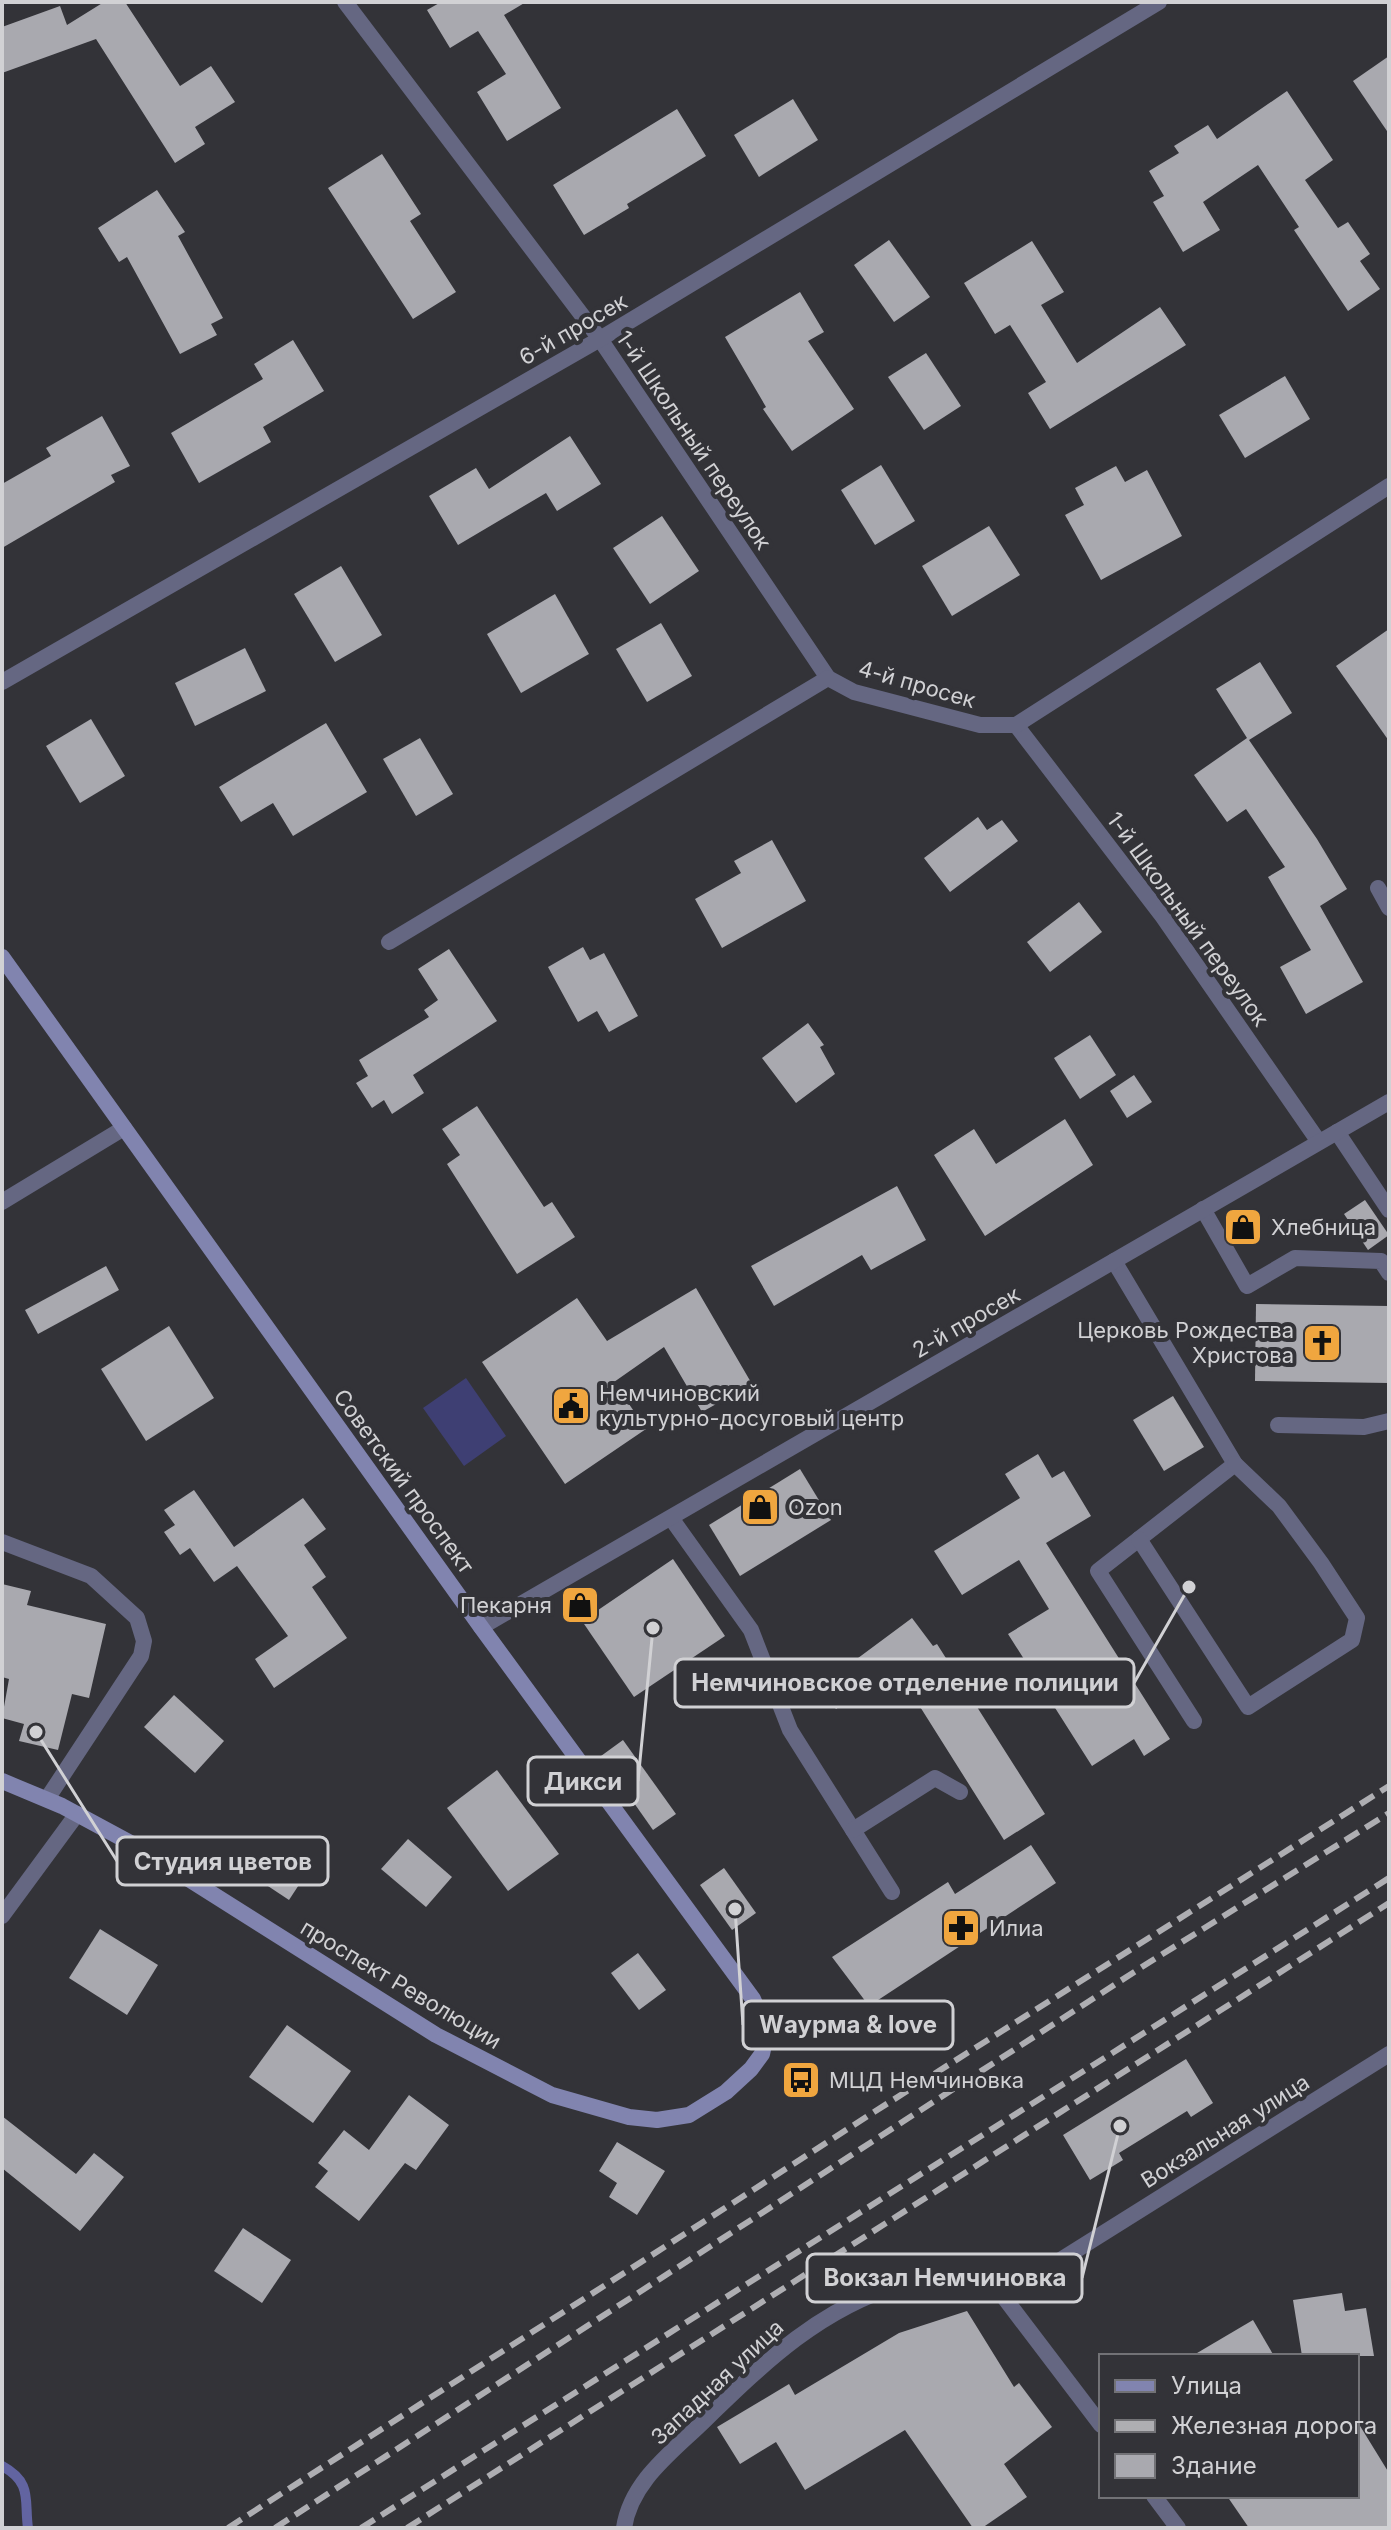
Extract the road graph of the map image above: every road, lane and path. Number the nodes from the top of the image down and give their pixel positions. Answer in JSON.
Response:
{"nodes":[{"id":1,"x":345,"y":2,"type":"edge"},
{"id":2,"x":1159,"y":2,"type":"edge"},
{"id":3,"x":600,"y":339,"type":"junction"},
{"id":4,"x":1389,"y":486,"type":"edge"},
{"id":5,"x":828,"y":678,"type":"junction"},
{"id":6,"x":2,"y":682,"type":"edge"},
{"id":7,"x":1016,"y":725,"type":"junction"},
{"id":8,"x":1378,"y":888,"type":"dead end"},
{"id":9,"x":1389,"y":908,"type":"edge"},
{"id":10,"x":389,"y":942,"type":"dead end"},
{"id":11,"x":2,"y":957,"type":"edge"},
{"id":12,"x":1389,"y":1102,"type":"edge"},
{"id":13,"x":124,"y":1128,"type":"junction"},
{"id":14,"x":1337,"y":1132,"type":"junction"},
{"id":15,"x":1319,"y":1142,"type":"junction"},
{"id":16,"x":2,"y":1202,"type":"edge"},
{"id":17,"x":1203,"y":1209,"type":"junction"},
{"id":18,"x":1389,"y":1210,"type":"edge"},
{"id":19,"x":1114,"y":1261,"type":"junction"},
{"id":20,"x":1389,"y":1273,"type":"edge"},
{"id":21,"x":1389,"y":1421,"type":"edge"},
{"id":22,"x":1278,"y":1425,"type":"dead end"},
{"id":23,"x":1235,"y":1464,"type":"junction"},
{"id":24,"x":671,"y":1518,"type":"junction"},
{"id":25,"x":1139,"y":1539,"type":"junction"},
{"id":26,"x":2,"y":1542,"type":"edge"},
{"id":27,"x":481,"y":1627,"type":"junction"},
{"id":28,"x":1194,"y":1721,"type":"dead end"},
{"id":29,"x":3,"y":1780,"type":"edge"},
{"id":30,"x":960,"y":1792,"type":"dead end"},
{"id":31,"x":47,"y":1799,"type":"junction"},
{"id":32,"x":77,"y":1814,"type":"junction"},
{"id":33,"x":853,"y":1830,"type":"junction"},
{"id":34,"x":892,"y":1892,"type":"dead end"},
{"id":35,"x":2,"y":1916,"type":"edge"},
{"id":36,"x":767,"y":2031,"type":"joint"},
{"id":37,"x":1389,"y":2054,"type":"edge"},
{"id":38,"x":1003,"y":2296,"type":"junction"},
{"id":39,"x":1099,"y":2422,"type":"edge"},
{"id":40,"x":1156,"y":2498,"type":"edge"},
{"id":41,"x":624,"y":2528,"type":"edge"},
{"id":42,"x":1178,"y":2528,"type":"edge"}],
"edges":[{"from":1,"to":3,"type":"street","name":"1-й Школьный переулок"},
{"from":2,"to":3,"type":"street","name":"6-й просек"},
{"from":3,"to":5,"type":"street","name":"1-й Школьный переулок"},
{"from":3,"to":6,"type":"street","name":"6-й просек"},
{"from":4,"to":7,"type":"street"},
{"from":5,"to":7,"type":"street","name":"4-й просек"},
{"from":5,"to":10,"type":"street","name":"4-й просек"},
{"from":7,"to":15,"type":"street","name":"1-й Школьный переулок"},
{"from":8,"to":9,"type":"street"},
{"from":11,"to":13,"type":"street","name":"Советский проспект"},
{"from":12,"to":14,"type":"street","name":"2-й просек"},
{"from":13,"to":16,"type":"street"},
{"from":13,"to":27,"type":"street","name":"Советский проспект"},
{"from":14,"to":15,"type":"street","name":"2-й просек"},
{"from":14,"to":18,"type":"street"},
{"from":15,"to":17,"type":"street","name":"2-й просек"},
{"from":17,"to":19,"type":"street","name":"2-й просек"},
{"from":17,"to":20,"type":"street"},
{"from":19,"to":23,"type":"street"},
{"from":19,"to":24,"type":"street","name":"2-й просек"},
{"from":21,"to":22,"type":"street"},
{"from":23,"to":25,"type":"street"},
{"from":23,"to":25,"type":"street"},
{"from":24,"to":27,"type":"street","name":"2-й просек"},
{"from":24,"to":33,"type":"street"},
{"from":25,"to":28,"type":"street"},
{"from":26,"to":31,"type":"street"},
{"from":27,"to":36,"type":"street","name":"Советский проспект"},
{"from":29,"to":31,"type":"street","name":"проспект Революции"},
{"from":30,"to":33,"type":"street"},
{"from":31,"to":32,"type":"street","name":"проспект Революции"},
{"from":32,"to":35,"type":"street"},
{"from":32,"to":36,"type":"street","name":"проспект Революции"},
{"from":33,"to":34,"type":"street"},
{"from":37,"to":38,"type":"street","name":"Вокзальная улица"},
{"from":38,"to":39,"type":"street"},
{"from":38,"to":41,"type":"street","name":"Западная улица"},
{"from":40,"to":42,"type":"street"}]}
